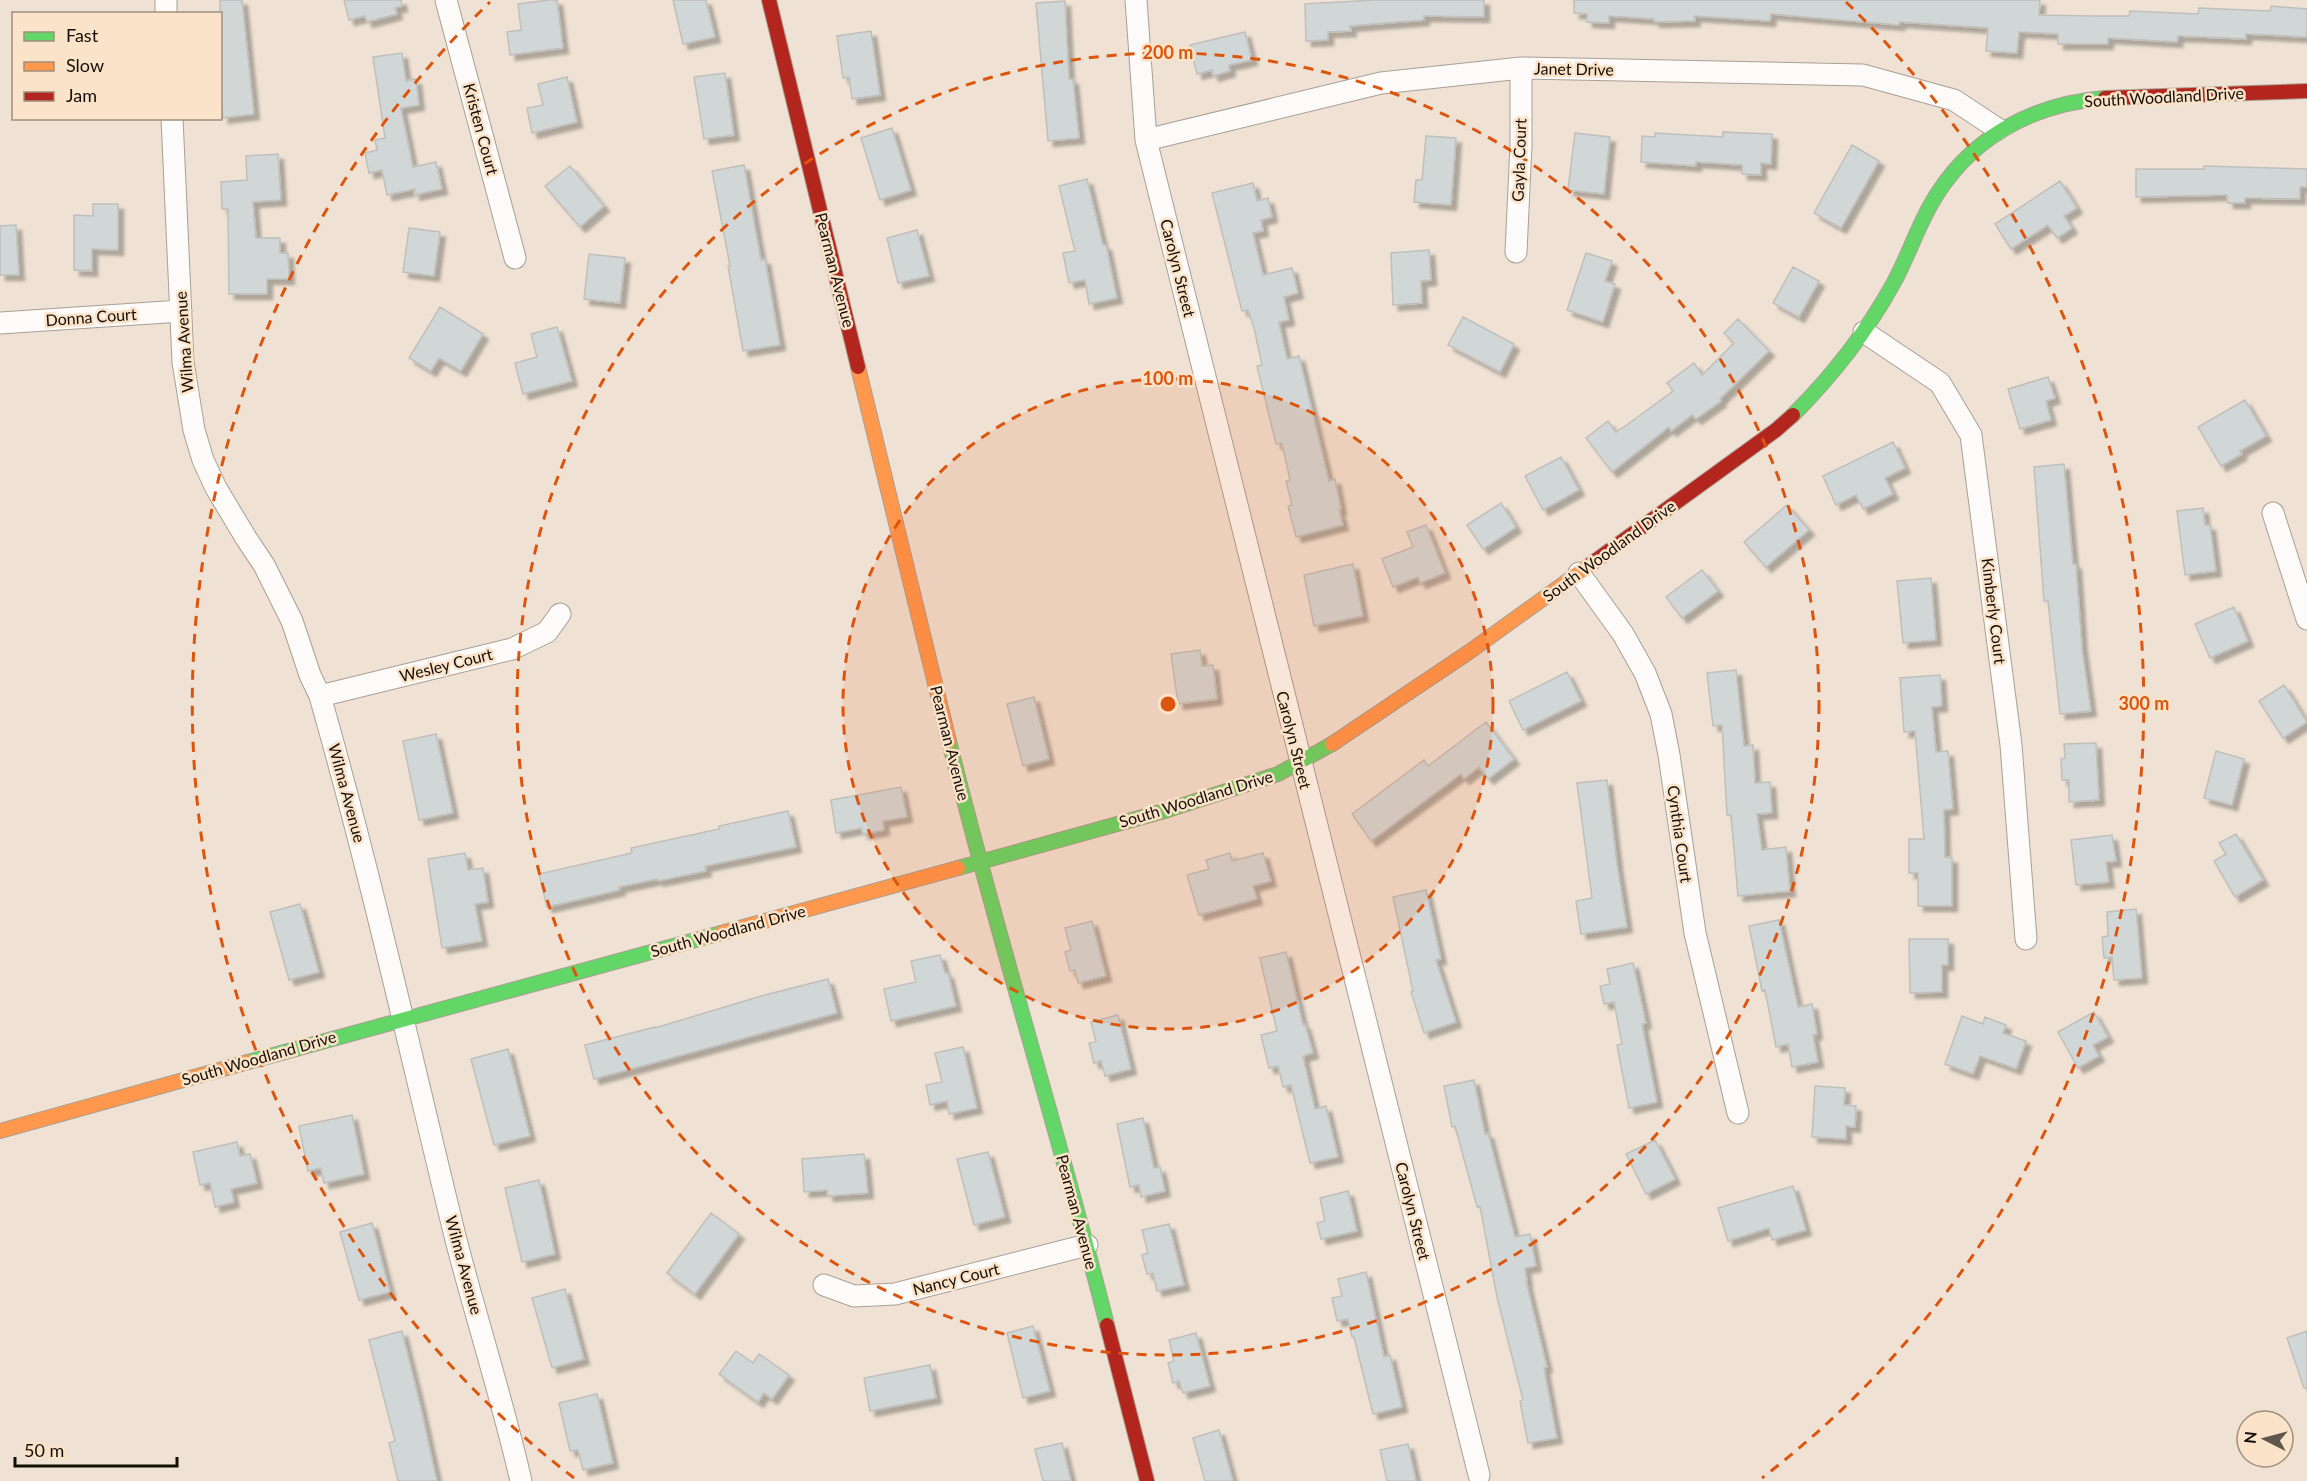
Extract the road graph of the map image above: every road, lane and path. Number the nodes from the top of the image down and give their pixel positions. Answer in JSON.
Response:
{"nodes":[{"id":1,"x":446,"y":0,"type":"edge"},
{"id":2,"x":769,"y":0,"type":"edge"},
{"id":3,"x":1136,"y":0,"type":"edge"},
{"id":4,"x":1521,"y":68,"type":"junction"},
{"id":5,"x":2307,"y":91,"type":"edge"},
{"id":6,"x":172,"y":120,"type":"edge"},
{"id":7,"x":1998,"y":129,"type":"junction"},
{"id":8,"x":1146,"y":140,"type":"junction"},
{"id":9,"x":1516,"y":252,"type":"dead end"},
{"id":10,"x":515,"y":258,"type":"dead end"},
{"id":11,"x":181,"y":311,"type":"junction"},
{"id":12,"x":0,"y":323,"type":"edge"},
{"id":13,"x":1864,"y":332,"type":"junction"},
{"id":14,"x":2273,"y":513,"type":"dead end"},
{"id":15,"x":1579,"y":573,"type":"junction"},
{"id":16,"x":560,"y":614,"type":"dead end"},
{"id":17,"x":2307,"y":619,"type":"edge"},
{"id":18,"x":320,"y":696,"type":"junction"},
{"id":19,"x":1300,"y":763,"type":"junction"},
{"id":20,"x":980,"y":863,"type":"junction"},
{"id":21,"x":2026,"y":939,"type":"dead end"},
{"id":22,"x":404,"y":1018,"type":"junction"},
{"id":23,"x":1738,"y":1113,"type":"dead end"},
{"id":24,"x":0,"y":1131,"type":"edge"},
{"id":25,"x":1087,"y":1245,"type":"junction"},
{"id":26,"x":824,"y":1285,"type":"dead end"},
{"id":27,"x":1479,"y":1475,"type":"dead end"},
{"id":28,"x":521,"y":1481,"type":"edge"},
{"id":29,"x":1147,"y":1481,"type":"edge"}],
"edges":[{"from":1,"to":10,"type":"street","name":"Kristen Court"},
{"from":2,"to":20,"type":"street","name":"Pearman Avenue"},
{"from":3,"to":8,"type":"street","name":"Carolyn Street"},
{"from":4,"to":7,"type":"street","name":"Janet Drive"},
{"from":4,"to":8,"type":"street","name":"Janet Drive"},
{"from":4,"to":9,"type":"street","name":"Gayla Court"},
{"from":5,"to":7,"type":"street","name":"South Woodland Drive"},
{"from":6,"to":11,"type":"street","name":"Wilma Avenue"},
{"from":7,"to":13,"type":"street","name":"South Woodland Drive"},
{"from":8,"to":19,"type":"street","name":"Carolyn Street"},
{"from":11,"to":12,"type":"street","name":"Donna Court"},
{"from":11,"to":18,"type":"street","name":"Wilma Avenue"},
{"from":13,"to":15,"type":"street","name":"South Woodland Drive"},
{"from":13,"to":21,"type":"street","name":"Kimberly Court"},
{"from":14,"to":17,"type":"street"},
{"from":15,"to":19,"type":"street","name":"South Woodland Drive"},
{"from":15,"to":23,"type":"street","name":"Cynthia Court"},
{"from":16,"to":18,"type":"street","name":"Wesley Court"},
{"from":18,"to":22,"type":"street","name":"Wilma Avenue"},
{"from":19,"to":20,"type":"street","name":"South Woodland Drive"},
{"from":19,"to":27,"type":"street","name":"Carolyn Street"},
{"from":20,"to":22,"type":"street","name":"South Woodland Drive"},
{"from":20,"to":25,"type":"street","name":"Pearman Avenue"},
{"from":22,"to":24,"type":"street","name":"South Woodland Drive"},
{"from":22,"to":28,"type":"street","name":"Wilma Avenue"},
{"from":25,"to":26,"type":"street","name":"Nancy Court"},
{"from":25,"to":29,"type":"street","name":"Pearman Avenue"}]}
